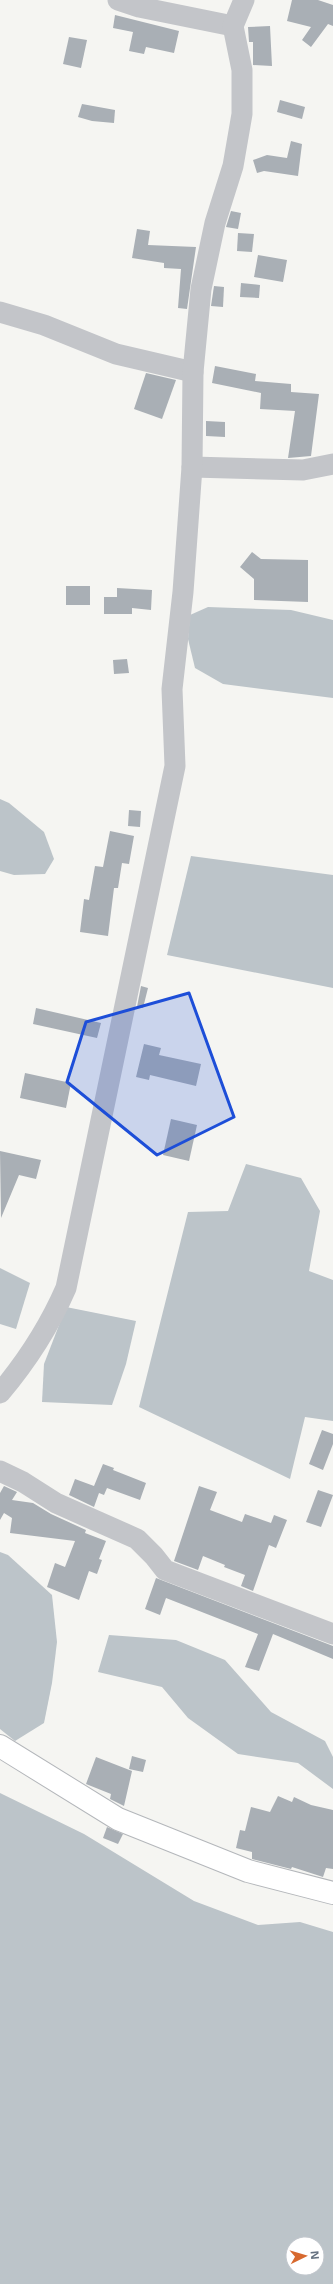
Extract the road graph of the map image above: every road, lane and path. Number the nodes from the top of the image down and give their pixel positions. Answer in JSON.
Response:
{"nodes":[{"id":1,"x":118,"y":0,"type":"edge"},
{"id":2,"x":244,"y":0,"type":"edge"},
{"id":3,"x":233,"y":26,"type":"junction"},
{"id":4,"x":0,"y":312,"type":"edge"},
{"id":5,"x":193,"y":372,"type":"junction"},
{"id":6,"x":333,"y":464,"type":"edge"},
{"id":7,"x":192,"y":467,"type":"junction"},
{"id":8,"x":0,"y":1393,"type":"edge"},
{"id":9,"x":0,"y":1471,"type":"edge"},
{"id":10,"x":333,"y":1634,"type":"edge"},
{"id":11,"x":0,"y":1746,"type":"edge"},
{"id":12,"x":333,"y":1893,"type":"edge"}],
"edges":[{"from":1,"to":3,"type":"street"},
{"from":2,"to":3,"type":"street"},
{"from":3,"to":5,"type":"street"},
{"from":4,"to":5,"type":"street"},
{"from":5,"to":7,"type":"street"},
{"from":6,"to":7,"type":"street"},
{"from":7,"to":8,"type":"street"},
{"from":9,"to":10,"type":"street"},
{"from":11,"to":12,"type":"main road"}]}
